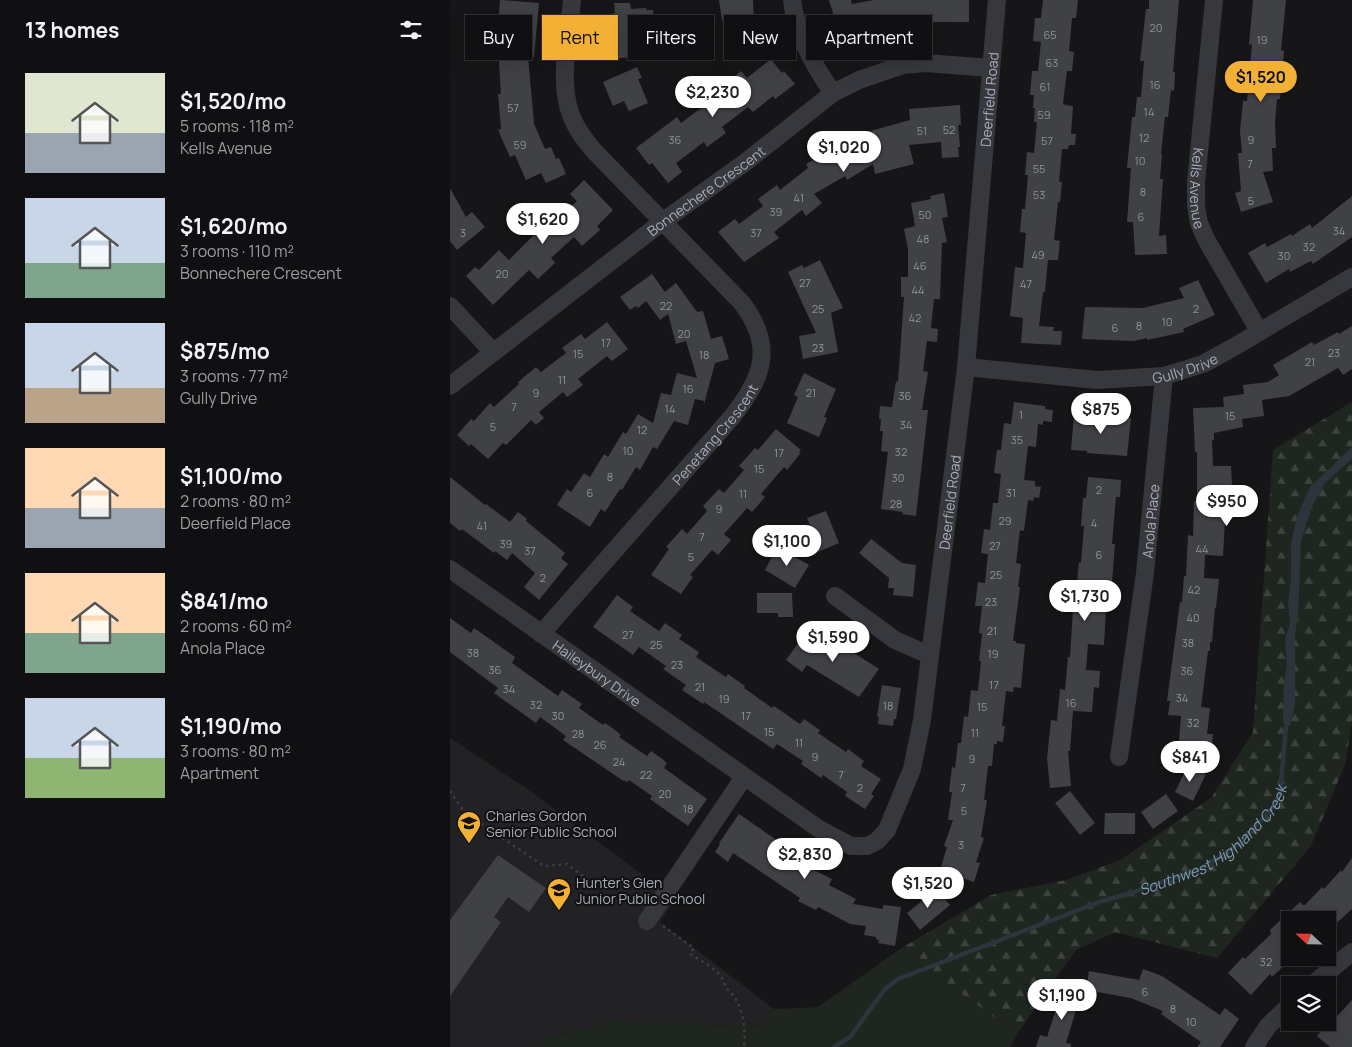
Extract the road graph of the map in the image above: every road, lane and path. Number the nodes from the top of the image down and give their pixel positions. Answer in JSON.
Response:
{"nodes":[{"id":1,"x":572,"y":0,"type":"edge"},
{"id":2,"x":792,"y":0,"type":"edge"},
{"id":3,"x":997,"y":0,"type":"edge"},
{"id":4,"x":1214,"y":0,"type":"edge"},
{"id":5,"x":991,"y":68,"type":"junction"},
{"id":6,"x":833,"y":93,"type":"junction"},
{"id":7,"x":662,"y":222,"type":"junction"},
{"id":8,"x":1352,"y":277,"type":"edge"},
{"id":9,"x":450,"y":306,"type":"edge"},
{"id":10,"x":1259,"y":331,"type":"junction"},
{"id":11,"x":493,"y":352,"type":"junction"},
{"id":12,"x":966,"y":367,"type":"junction"},
{"id":13,"x":1164,"y":376,"type":"junction"},
{"id":14,"x":450,"y":386,"type":"edge"},
{"id":15,"x":450,"y":569,"type":"edge"},
{"id":16,"x":835,"y":596,"type":"dead end"},
{"id":17,"x":541,"y":634,"type":"junction"},
{"id":18,"x":929,"y":655,"type":"junction"},
{"id":19,"x":1119,"y":756,"type":"dead end"},
{"id":20,"x":744,"y":778,"type":"junction"},
{"id":21,"x":450,"y":791,"type":"edge"},
{"id":22,"x":587,"y":879,"type":"dead end"},
{"id":23,"x":651,"y":916,"type":"joint"},
{"id":24,"x":1352,"y":952,"type":"edge"},
{"id":25,"x":1323,"y":976,"type":"edge"},
{"id":26,"x":1281,"y":1014,"type":"edge"},
{"id":27,"x":744,"y":1047,"type":"edge"},
{"id":28,"x":1254,"y":1047,"type":"edge"}],
"edges":[{"from":1,"to":7,"type":"street","name":"Penetang Crescent"},
{"from":2,"to":6,"type":"street"},
{"from":3,"to":5,"type":"street","name":"Deerfield Road"},
{"from":4,"to":10,"type":"street","name":"Kells Avenue"},
{"from":5,"to":6,"type":"street","name":"Bonnechere Crescent"},
{"from":5,"to":12,"type":"street","name":"Deerfield Road"},
{"from":6,"to":7,"type":"street","name":"Bonnechere Crescent"},
{"from":7,"to":11,"type":"street","name":"Bonnechere Crescent"},
{"from":7,"to":17,"type":"street","name":"Penetang Crescent"},
{"from":8,"to":10,"type":"street","name":"Gully Drive"},
{"from":9,"to":11,"type":"street"},
{"from":10,"to":13,"type":"street","name":"Gully Drive"},
{"from":11,"to":14,"type":"street","name":"Bonnechere Crescent"},
{"from":12,"to":13,"type":"street","name":"Gully Drive"},
{"from":12,"to":18,"type":"street","name":"Deerfield Road"},
{"from":13,"to":19,"type":"street","name":"Anola Place"},
{"from":15,"to":17,"type":"street","name":"Haileybury Drive"},
{"from":16,"to":18,"type":"street"},
{"from":17,"to":20,"type":"street","name":"Haileybury Drive"},
{"from":18,"to":20,"type":"street","name":"Deerfield Road"},
{"from":20,"to":23,"type":"street"},
{"from":21,"to":22,"type":"path"},
{"from":23,"to":27,"type":"path"},
{"from":24,"to":25,"type":"street"},
{"from":26,"to":28,"type":"street"}]}
